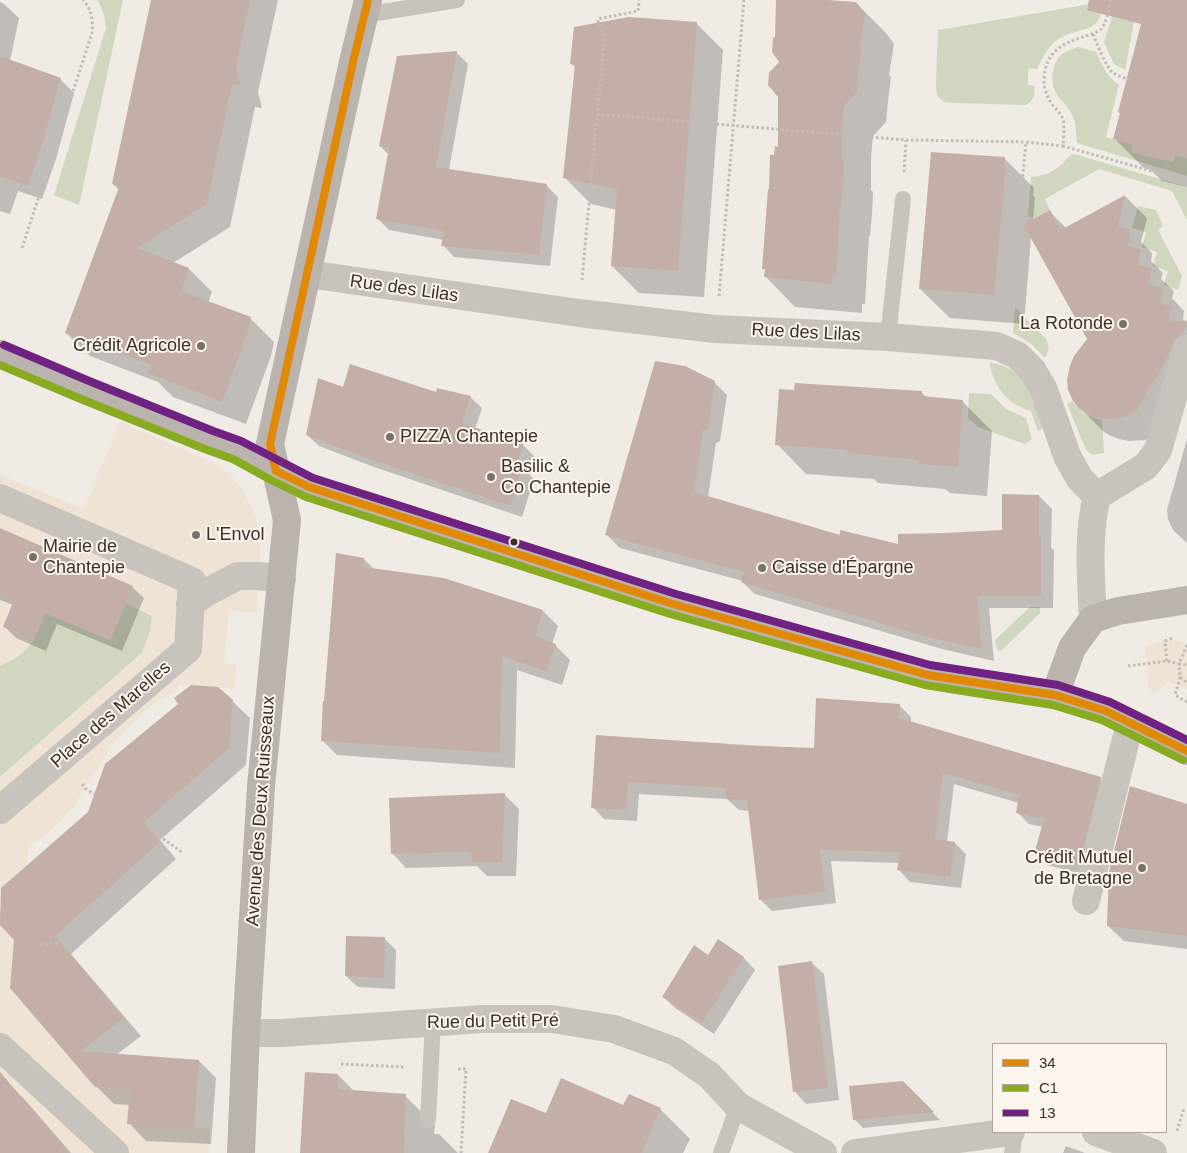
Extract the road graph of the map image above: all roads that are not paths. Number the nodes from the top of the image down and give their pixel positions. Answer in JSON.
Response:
{"nodes":[{"id":1,"x":457,"y":0,"type":"edge"},
{"id":2,"x":366,"y":7,"type":"edge"},
{"id":3,"x":902,"y":199,"type":"road end"},
{"id":4,"x":308,"y":274,"type":"junction"},
{"id":5,"x":888,"y":336,"type":"junction"},
{"id":6,"x":1187,"y":349,"type":"edge"},
{"id":7,"x":0,"y":354,"type":"edge"},
{"id":8,"x":276,"y":471,"type":"junction"},
{"id":9,"x":1098,"y":496,"type":"junction"},
{"id":10,"x":0,"y":498,"type":"edge"},
{"id":11,"x":282,"y":579,"type":"junction"},
{"id":12,"x":1187,"y":600,"type":"edge"},
{"id":13,"x":190,"y":604,"type":"junction"},
{"id":14,"x":1093,"y":619,"type":"junction"},
{"id":15,"x":1055,"y":694,"type":"junction"},
{"id":16,"x":1130,"y":723,"type":"junction"},
{"id":17,"x":1187,"y":750,"type":"edge"},
{"id":18,"x":0,"y":810,"type":"edge"},
{"id":19,"x":1086,"y":901,"type":"dead end"},
{"id":20,"x":433,"y":1022,"type":"junction"},
{"id":21,"x":246,"y":1033,"type":"junction"},
{"id":22,"x":0,"y":1047,"type":"edge"},
{"id":23,"x":738,"y":1106,"type":"junction"},
{"id":24,"x":428,"y":1120,"type":"dead end"},
{"id":25,"x":1005,"y":1133,"type":"edge"},
{"id":26,"x":1013,"y":1133,"type":"edge"},
{"id":27,"x":1099,"y":1133,"type":"edge"},
{"id":28,"x":115,"y":1153,"type":"edge"},
{"id":29,"x":241,"y":1153,"type":"edge"},
{"id":30,"x":720,"y":1153,"type":"edge"},
{"id":31,"x":823,"y":1153,"type":"edge"},
{"id":32,"x":855,"y":1153,"type":"edge"},
{"id":33,"x":1012,"y":1153,"type":"edge"},
{"id":34,"x":1153,"y":1153,"type":"edge"}],
"edges":[{"from":1,"to":2,"type":"lane"},
{"from":2,"to":4,"type":"main road","name":"Avenue des Deux Ruisseaux"},
{"from":3,"to":5,"type":"lane"},
{"from":4,"to":5,"type":"street","name":"Rue des Lilas"},
{"from":4,"to":8,"type":"main road","name":"Avenue des Deux Ruisseaux"},
{"from":5,"to":9,"type":"street","name":"Rue des Lilas"},
{"from":6,"to":9,"type":"street"},
{"from":7,"to":8,"type":"main road"},
{"from":8,"to":11,"type":"main road","name":"Avenue des Deux Ruisseaux"},
{"from":8,"to":15,"type":"main road"},
{"from":9,"to":14,"type":"street"},
{"from":10,"to":13,"type":"street","name":"Place des Marelles"},
{"from":11,"to":13,"type":"street"},
{"from":11,"to":21,"type":"main road","name":"Avenue des Deux Ruisseaux"},
{"from":12,"to":14,"type":"main road"},
{"from":13,"to":18,"type":"street","name":"Place des Marelles"},
{"from":14,"to":15,"type":"main road"},
{"from":15,"to":16,"type":"main road"},
{"from":16,"to":17,"type":"main road"},
{"from":16,"to":19,"type":"street"},
{"from":20,"to":21,"type":"street","name":"Rue du Petit Pré"},
{"from":20,"to":23,"type":"street","name":"Rue du Petit Pré"},
{"from":20,"to":24,"type":"lane"},
{"from":21,"to":29,"type":"main road","name":"Avenue des Deux Ruisseaux"},
{"from":22,"to":28,"type":"street"},
{"from":23,"to":30,"type":"lane"},
{"from":23,"to":31,"type":"street","name":"Rue du Petit Pré"},
{"from":25,"to":32,"type":"street"},
{"from":26,"to":33,"type":"lane"},
{"from":27,"to":34,"type":"street"}]}
